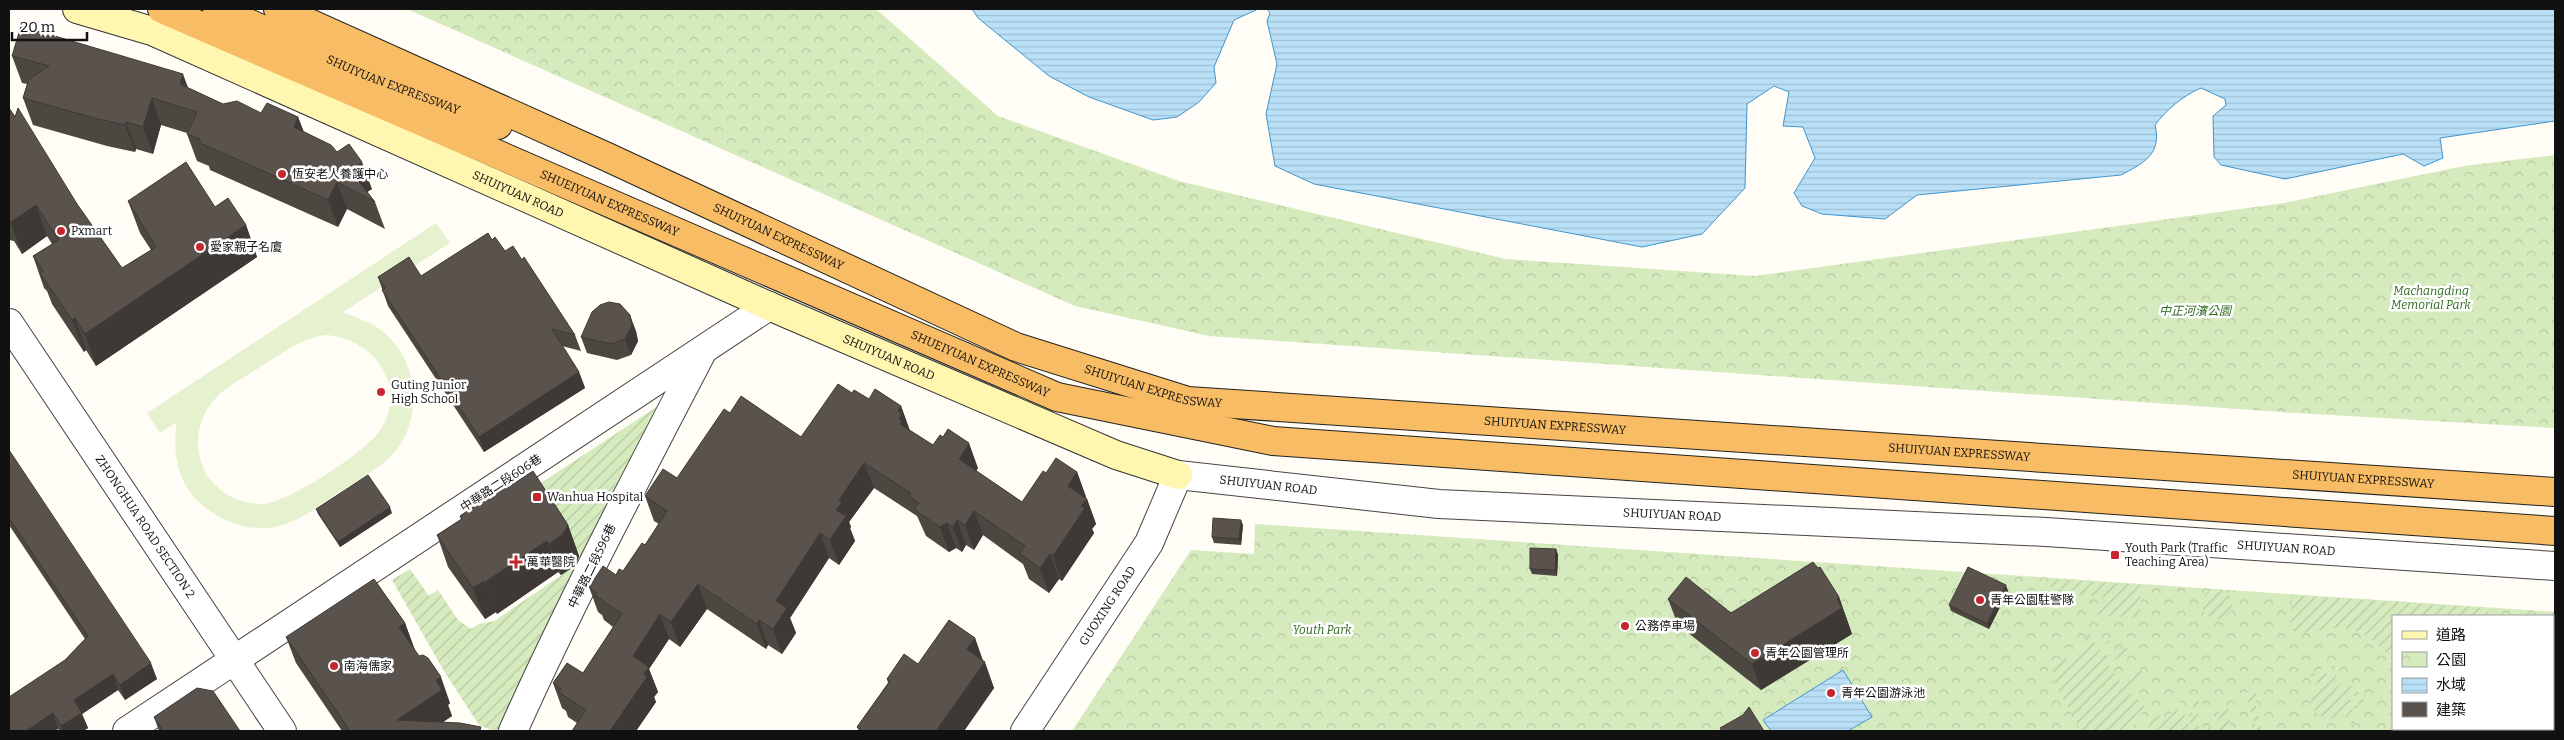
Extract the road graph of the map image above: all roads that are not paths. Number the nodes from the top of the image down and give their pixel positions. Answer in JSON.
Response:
{"nodes":[{"id":1,"x":77,"y":9,"type":"edge"},
{"id":2,"x":162,"y":9,"type":"edge"},
{"id":3,"x":217,"y":9,"type":"edge"},
{"id":4,"x":278,"y":9,"type":"edge"},
{"id":5,"x":605,"y":156,"type":"junction"},
{"id":6,"x":768,"y":306,"type":"junction"},
{"id":7,"x":9,"y":323,"type":"edge"},
{"id":8,"x":703,"y":349,"type":"junction"},
{"id":9,"x":1178,"y":475,"type":"junction"},
{"id":10,"x":2555,"y":492,"type":"edge"},
{"id":11,"x":2555,"y":531,"type":"edge"},
{"id":12,"x":2555,"y":566,"type":"edge"},
{"id":13,"x":234,"y":659,"type":"junction"},
{"id":14,"x":127,"y":731,"type":"edge"},
{"id":15,"x":282,"y":731,"type":"edge"},
{"id":16,"x":513,"y":731,"type":"edge"},
{"id":17,"x":1024,"y":731,"type":"edge"}],
"edges":[{"from":1,"to":6,"type":"main road","name":"SHUIYUAN ROAD"},
{"from":2,"to":11,"type":"highway","name":"SHUIYUAN EXPRESSWAY"},
{"from":3,"to":5,"type":"highway","name":"SHUIYUAN EXPRESSWAY"},
{"from":4,"to":5,"type":"highway","name":"SHUIYUAN EXPRESSWAY"},
{"from":5,"to":10,"type":"highway","name":"SHUIYUAN EXPRESSWAY"},
{"from":6,"to":8,"type":"street","name":"中華路二段606巷"},
{"from":6,"to":9,"type":"main road","name":"SHUIYUAN ROAD"},
{"from":7,"to":13,"type":"street","name":"ZHONGHUA ROAD SECTION 2"},
{"from":8,"to":13,"type":"street","name":"中華路二段606巷"},
{"from":8,"to":16,"type":"street","name":"中華路二段596巷"},
{"from":9,"to":12,"type":"street","name":"SHUIYUAN ROAD"},
{"from":9,"to":17,"type":"street","name":"GUOXING ROAD"},
{"from":13,"to":14,"type":"street","name":"中華路二段606巷"},
{"from":13,"to":15,"type":"street","name":"ZHONGHUA ROAD SECTION 2"}]}
